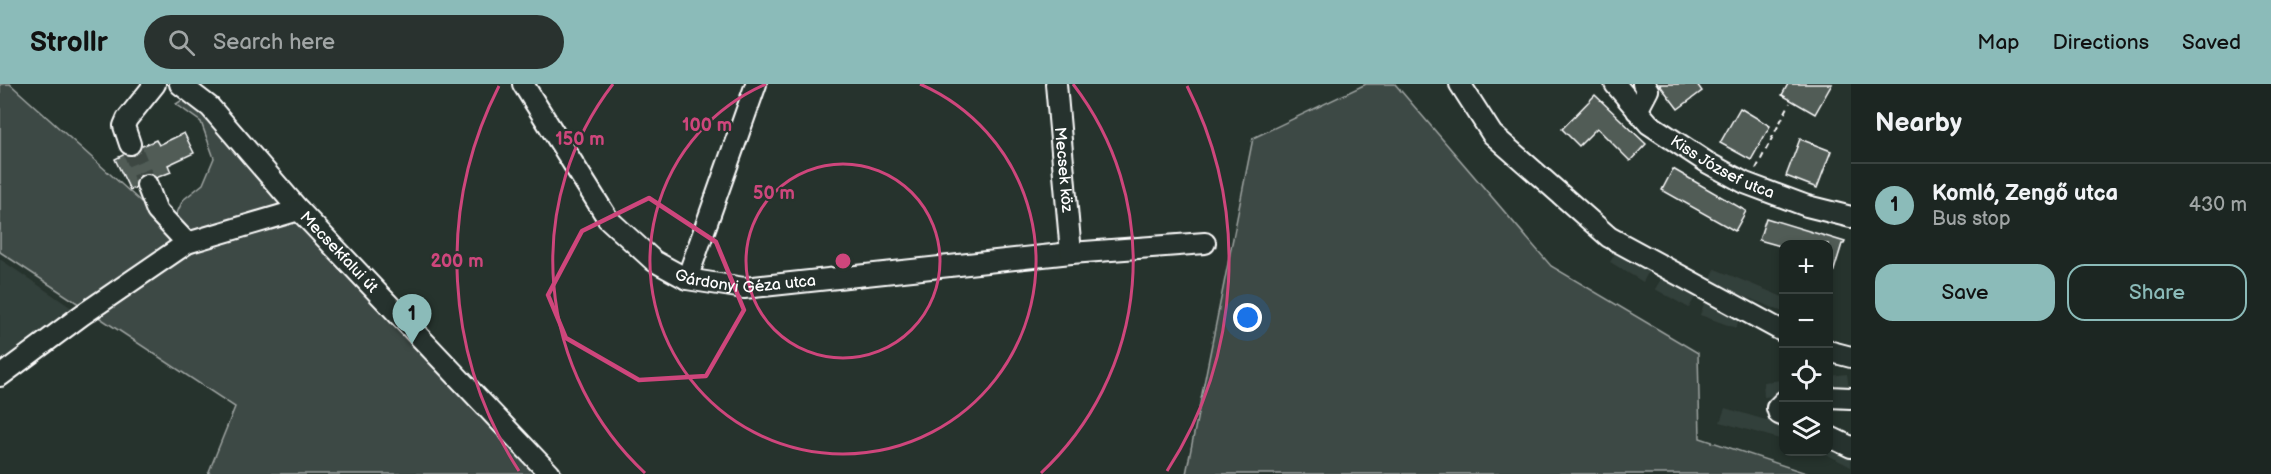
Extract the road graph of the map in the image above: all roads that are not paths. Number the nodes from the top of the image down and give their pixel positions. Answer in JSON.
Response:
{"nodes":[{"id":1,"x":156,"y":84,"type":"edge"},
{"id":2,"x":523,"y":84,"type":"edge"},
{"id":3,"x":756,"y":84,"type":"edge"},
{"id":4,"x":1056,"y":84,"type":"edge"},
{"id":5,"x":1461,"y":84,"type":"edge"},
{"id":6,"x":1615,"y":84,"type":"edge"},
{"id":7,"x":1644,"y":84,"type":"edge"},
{"id":8,"x":191,"y":87,"type":"edge"},
{"id":9,"x":1637,"y":111,"type":"junction"},
{"id":10,"x":130,"y":144,"type":"tunnel mouth"},
{"id":11,"x":147,"y":185,"type":"tunnel mouth"},
{"id":12,"x":299,"y":210,"type":"junction"},
{"id":13,"x":1851,"y":217,"type":"edge"},
{"id":14,"x":187,"y":243,"type":"junction"},
{"id":15,"x":1205,"y":243,"type":"dead end"},
{"id":16,"x":1071,"y":253,"type":"junction"},
{"id":17,"x":687,"y":279,"type":"junction"},
{"id":18,"x":1779,"y":329,"type":"edge"},
{"id":19,"x":1833,"y":352,"type":"edge"},
{"id":20,"x":1851,"y":357,"type":"edge"},
{"id":21,"x":0,"y":376,"type":"edge"},
{"id":22,"x":1833,"y":397,"type":"edge"},
{"id":23,"x":1851,"y":398,"type":"edge"},
{"id":24,"x":1833,"y":438,"type":"edge"},
{"id":25,"x":1851,"y":447,"type":"edge"},
{"id":26,"x":550,"y":474,"type":"edge"}],
"edges":[{"from":1,"to":10,"type":"street"},
{"from":2,"to":17,"type":"street","name":"Gárdonyi Géza utca"},
{"from":3,"to":17,"type":"street"},
{"from":4,"to":16,"type":"street","name":"Mecsek köz"},
{"from":5,"to":18,"type":"street"},
{"from":6,"to":9,"type":"street","name":"Kiss József utca"},
{"from":7,"to":9,"type":"street"},
{"from":8,"to":12,"type":"street","name":"Mecsekfalui út"},
{"from":9,"to":13,"type":"street","name":"Kiss József utca"},
{"from":11,"to":14,"type":"street"},
{"from":12,"to":14,"type":"street"},
{"from":12,"to":26,"type":"street","name":"Mecsekfalui út"},
{"from":14,"to":21,"type":"street"},
{"from":15,"to":16,"type":"street","name":"Gárdonyi Géza utca"},
{"from":16,"to":17,"type":"street","name":"Gárdonyi Géza utca"},
{"from":19,"to":20,"type":"street"},
{"from":22,"to":23,"type":"street"},
{"from":24,"to":25,"type":"street"}]}
